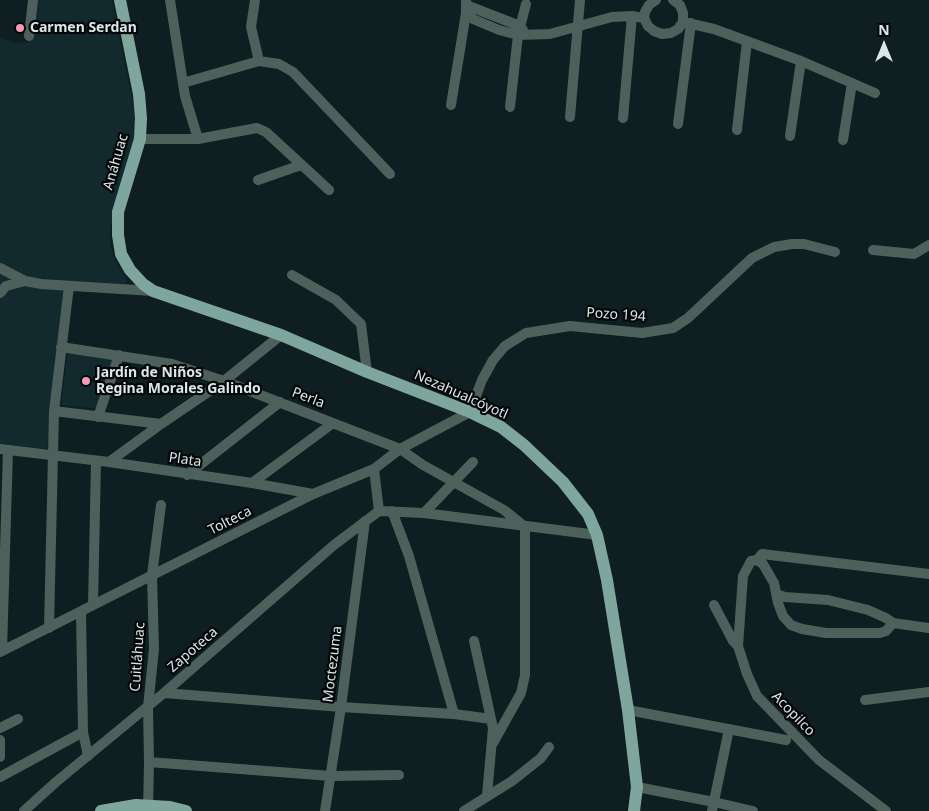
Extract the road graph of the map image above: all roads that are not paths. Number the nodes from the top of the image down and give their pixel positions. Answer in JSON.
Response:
{"nodes":[{"id":1,"x":33,"y":0,"type":"edge"},
{"id":2,"x":120,"y":0,"type":"edge"},
{"id":3,"x":170,"y":0,"type":"edge"},
{"id":4,"x":255,"y":0,"type":"edge"},
{"id":5,"x":580,"y":0,"type":"edge"},
{"id":6,"x":656,"y":0,"type":"edge"},
{"id":7,"x":673,"y":0,"type":"edge"},
{"id":8,"x":526,"y":4,"type":"dead end"},
{"id":9,"x":466,"y":6,"type":"edge"},
{"id":10,"x":632,"y":16,"type":"junction"},
{"id":11,"x":644,"y":18,"type":"junction"},
{"id":12,"x":687,"y":22,"type":"junction"},
{"id":13,"x":578,"y":28,"type":"junction"},
{"id":14,"x":522,"y":32,"type":"junction"},
{"id":15,"x":29,"y":36,"type":"dead end"},
{"id":16,"x":747,"y":41,"type":"junction"},
{"id":17,"x":259,"y":61,"type":"junction"},
{"id":18,"x":801,"y":61,"type":"junction"},
{"id":19,"x":183,"y":82,"type":"junction"},
{"id":20,"x":852,"y":82,"type":"junction"},
{"id":21,"x":875,"y":93,"type":"dead end"},
{"id":22,"x":451,"y":105,"type":"dead end"},
{"id":23,"x":510,"y":108,"type":"dead end"},
{"id":24,"x":570,"y":117,"type":"dead end"},
{"id":25,"x":623,"y":118,"type":"dead end"},
{"id":26,"x":678,"y":124,"type":"dead end"},
{"id":27,"x":737,"y":130,"type":"dead end"},
{"id":28,"x":790,"y":136,"type":"dead end"},
{"id":29,"x":140,"y":139,"type":"junction"},
{"id":30,"x":198,"y":139,"type":"junction"},
{"id":31,"x":843,"y":140,"type":"dead end"},
{"id":32,"x":302,"y":165,"type":"junction"},
{"id":33,"x":390,"y":174,"type":"dead end"},
{"id":34,"x":258,"y":180,"type":"dead end"},
{"id":35,"x":329,"y":190,"type":"dead end"},
{"id":36,"x":929,"y":245,"type":"edge"},
{"id":37,"x":874,"y":250,"type":"dead end"},
{"id":38,"x":835,"y":252,"type":"dead end"},
{"id":39,"x":0,"y":268,"type":"edge"},
{"id":40,"x":292,"y":275,"type":"dead end"},
{"id":41,"x":25,"y":281,"type":"junction"},
{"id":42,"x":69,"y":286,"type":"junction"},
{"id":43,"x":153,"y":291,"type":"junction"},
{"id":44,"x":0,"y":293,"type":"edge"},
{"id":45,"x":281,"y":335,"type":"junction"},
{"id":46,"x":62,"y":347,"type":"junction"},
{"id":47,"x":119,"y":356,"type":"junction"},
{"id":48,"x":367,"y":372,"type":"junction"},
{"id":49,"x":224,"y":380,"type":"junction"},
{"id":50,"x":280,"y":402,"type":"junction"},
{"id":51,"x":54,"y":411,"type":"junction"},
{"id":52,"x":470,"y":412,"type":"junction"},
{"id":53,"x":98,"y":417,"type":"junction"},
{"id":54,"x":333,"y":423,"type":"junction"},
{"id":55,"x":161,"y":424,"type":"junction"},
{"id":56,"x":4,"y":449,"type":"edge"},
{"id":57,"x":400,"y":449,"type":"junction"},
{"id":58,"x":53,"y":455,"type":"junction"},
{"id":59,"x":96,"y":462,"type":"junction"},
{"id":60,"x":108,"y":462,"type":"junction"},
{"id":61,"x":473,"y":462,"type":"dead end"},
{"id":62,"x":374,"y":469,"type":"junction"},
{"id":63,"x":187,"y":475,"type":"junction"},
{"id":64,"x":453,"y":481,"type":"junction"},
{"id":65,"x":252,"y":483,"type":"junction"},
{"id":66,"x":313,"y":494,"type":"junction"},
{"id":67,"x":161,"y":505,"type":"dead end"},
{"id":68,"x":380,"y":511,"type":"junction"},
{"id":69,"x":392,"y":511,"type":"junction"},
{"id":70,"x":424,"y":513,"type":"junction"},
{"id":71,"x":365,"y":521,"type":"junction"},
{"id":72,"x":525,"y":527,"type":"junction"},
{"id":73,"x":597,"y":535,"type":"junction"},
{"id":74,"x":757,"y":560,"type":"junction"},
{"id":75,"x":929,"y":574,"type":"edge"},
{"id":76,"x":152,"y":575,"type":"junction"},
{"id":77,"x":776,"y":594,"type":"junction"},
{"id":78,"x":93,"y":605,"type":"junction"},
{"id":79,"x":714,"y":605,"type":"dead end"},
{"id":80,"x":81,"y":612,"type":"junction"},
{"id":81,"x":893,"y":623,"type":"junction"},
{"id":82,"x":49,"y":628,"type":"junction"},
{"id":83,"x":929,"y":628,"type":"edge"},
{"id":84,"x":474,"y":641,"type":"dead end"},
{"id":85,"x":738,"y":646,"type":"junction"},
{"id":86,"x":1,"y":651,"type":"edge"},
{"id":87,"x":929,"y":692,"type":"edge"},
{"id":88,"x":164,"y":694,"type":"junction"},
{"id":89,"x":865,"y":700,"type":"dead end"},
{"id":90,"x":515,"y":702,"type":"junction"},
{"id":91,"x":148,"y":707,"type":"junction"},
{"id":92,"x":341,"y":707,"type":"junction"},
{"id":93,"x":628,"y":710,"type":"junction"},
{"id":94,"x":454,"y":714,"type":"junction"},
{"id":95,"x":18,"y":719,"type":"dead end"},
{"id":96,"x":491,"y":719,"type":"junction"},
{"id":97,"x":0,"y":728,"type":"edge"},
{"id":98,"x":729,"y":729,"type":"junction"},
{"id":99,"x":83,"y":732,"type":"junction"},
{"id":100,"x":786,"y":740,"type":"dead end"},
{"id":101,"x":0,"y":742,"type":"edge"},
{"id":102,"x":493,"y":743,"type":"junction"},
{"id":103,"x":549,"y":747,"type":"dead end"},
{"id":104,"x":88,"y":756,"type":"junction"},
{"id":105,"x":0,"y":757,"type":"edge"},
{"id":106,"x":149,"y":762,"type":"junction"},
{"id":107,"x":399,"y":775,"type":"dead end"},
{"id":108,"x":331,"y":776,"type":"junction"},
{"id":109,"x":0,"y":777,"type":"edge"},
{"id":110,"x":637,"y":787,"type":"junction"},
{"id":111,"x":487,"y":796,"type":"junction"},
{"id":112,"x":713,"y":806,"type":"edge"},
{"id":113,"x":147,"y":808,"type":"edge"},
{"id":114,"x":24,"y":811,"type":"edge"},
{"id":115,"x":101,"y":811,"type":"edge"},
{"id":116,"x":186,"y":811,"type":"edge"},
{"id":117,"x":325,"y":811,"type":"edge"},
{"id":118,"x":464,"y":811,"type":"edge"},
{"id":119,"x":634,"y":811,"type":"edge"},
{"id":120,"x":753,"y":811,"type":"edge"},
{"id":121,"x":886,"y":811,"type":"edge"}],
"edges":[{"from":1,"to":15,"type":"street"},
{"from":2,"to":29,"type":"main road","name":"Anáhuac"},
{"from":3,"to":19,"type":"street"},
{"from":4,"to":17,"type":"street"},
{"from":5,"to":13,"type":"street"},
{"from":6,"to":11,"type":"street"},
{"from":7,"to":12,"type":"street"},
{"from":8,"to":14,"type":"street"},
{"from":9,"to":14,"type":"street"},
{"from":9,"to":22,"type":"street"},
{"from":10,"to":11,"type":"street"},
{"from":10,"to":13,"type":"street"},
{"from":10,"to":25,"type":"street"},
{"from":11,"to":12,"type":"street"},
{"from":12,"to":16,"type":"street"},
{"from":12,"to":26,"type":"street"},
{"from":13,"to":14,"type":"street"},
{"from":13,"to":24,"type":"street"},
{"from":14,"to":23,"type":"street"},
{"from":16,"to":18,"type":"street"},
{"from":16,"to":27,"type":"street"},
{"from":17,"to":19,"type":"street"},
{"from":17,"to":33,"type":"street"},
{"from":18,"to":20,"type":"street"},
{"from":18,"to":28,"type":"street"},
{"from":19,"to":30,"type":"street"},
{"from":20,"to":21,"type":"street"},
{"from":20,"to":31,"type":"street"},
{"from":29,"to":30,"type":"street"},
{"from":29,"to":43,"type":"main road","name":"Anáhuac"},
{"from":30,"to":32,"type":"street"},
{"from":32,"to":34,"type":"street"},
{"from":32,"to":35,"type":"street"},
{"from":36,"to":37,"type":"street"},
{"from":38,"to":52,"type":"street","name":"Pozo 194"},
{"from":39,"to":41,"type":"street"},
{"from":40,"to":48,"type":"street"},
{"from":41,"to":42,"type":"street"},
{"from":41,"to":44,"type":"street"},
{"from":42,"to":43,"type":"street"},
{"from":42,"to":46,"type":"street"},
{"from":43,"to":45,"type":"main road","name":"Nezahualcóyotl"},
{"from":45,"to":48,"type":"main road","name":"Nezahualcóyotl"},
{"from":45,"to":49,"type":"street"},
{"from":46,"to":47,"type":"street","name":"Perla"},
{"from":46,"to":51,"type":"street"},
{"from":47,"to":49,"type":"street","name":"Perla"},
{"from":47,"to":53,"type":"street"},
{"from":48,"to":52,"type":"main road","name":"Nezahualcóyotl"},
{"from":49,"to":50,"type":"street","name":"Perla"},
{"from":49,"to":55,"type":"street"},
{"from":50,"to":54,"type":"street","name":"Perla"},
{"from":50,"to":63,"type":"street"},
{"from":51,"to":53,"type":"street"},
{"from":51,"to":58,"type":"street"},
{"from":52,"to":57,"type":"street","name":"Tolteca"},
{"from":52,"to":73,"type":"main road","name":"Nezahualcóyotl"},
{"from":53,"to":55,"type":"street"},
{"from":54,"to":57,"type":"street","name":"Perla"},
{"from":54,"to":65,"type":"street"},
{"from":55,"to":60,"type":"street"},
{"from":56,"to":58,"type":"street","name":"Plata"},
{"from":56,"to":86,"type":"street"},
{"from":57,"to":62,"type":"street","name":"Tolteca"},
{"from":57,"to":64,"type":"street","name":"Perla"},
{"from":58,"to":59,"type":"street","name":"Plata"},
{"from":58,"to":82,"type":"street"},
{"from":59,"to":60,"type":"street","name":"Plata"},
{"from":59,"to":78,"type":"street"},
{"from":60,"to":63,"type":"street","name":"Plata"},
{"from":61,"to":64,"type":"street"},
{"from":62,"to":66,"type":"street","name":"Tolteca"},
{"from":62,"to":68,"type":"street"},
{"from":63,"to":65,"type":"street","name":"Plata"},
{"from":64,"to":70,"type":"street"},
{"from":64,"to":72,"type":"street","name":"Perla"},
{"from":65,"to":66,"type":"street","name":"Plata"},
{"from":66,"to":76,"type":"street","name":"Tolteca"},
{"from":67,"to":76,"type":"street","name":"Cuitláhuac"},
{"from":68,"to":69,"type":"street"},
{"from":68,"to":71,"type":"street","name":"Zapoteca"},
{"from":69,"to":70,"type":"street"},
{"from":69,"to":94,"type":"street"},
{"from":70,"to":72,"type":"street"},
{"from":71,"to":88,"type":"street","name":"Zapoteca"},
{"from":71,"to":92,"type":"street","name":"Moctezuma"},
{"from":72,"to":73,"type":"street"},
{"from":72,"to":90,"type":"street"},
{"from":73,"to":93,"type":"main road","name":"Nezahualcóyotl"},
{"from":74,"to":75,"type":"street"},
{"from":74,"to":77,"type":"street"},
{"from":74,"to":85,"type":"street","name":"Acopilco"},
{"from":76,"to":78,"type":"street","name":"Tolteca"},
{"from":76,"to":91,"type":"street","name":"Cuitláhuac"},
{"from":77,"to":81,"type":"street"},
{"from":77,"to":81,"type":"street"},
{"from":78,"to":80,"type":"street","name":"Tolteca"},
{"from":79,"to":85,"type":"street"},
{"from":80,"to":82,"type":"street","name":"Tolteca"},
{"from":80,"to":99,"type":"street"},
{"from":81,"to":83,"type":"street"},
{"from":82,"to":86,"type":"street","name":"Tolteca"},
{"from":84,"to":96,"type":"street"},
{"from":85,"to":121,"type":"street","name":"Acopilco"},
{"from":87,"to":89,"type":"street"},
{"from":88,"to":91,"type":"street","name":"Zapoteca"},
{"from":88,"to":92,"type":"street"},
{"from":90,"to":96,"type":"street"},
{"from":90,"to":102,"type":"street"},
{"from":91,"to":104,"type":"street","name":"Zapoteca"},
{"from":91,"to":106,"type":"street","name":"Cuitláhuac"},
{"from":92,"to":94,"type":"street"},
{"from":92,"to":108,"type":"street","name":"Moctezuma"},
{"from":93,"to":98,"type":"street"},
{"from":93,"to":110,"type":"main road","name":"Nezahualcóyotl"},
{"from":94,"to":96,"type":"street"},
{"from":95,"to":97,"type":"street"},
{"from":96,"to":102,"type":"street"},
{"from":98,"to":100,"type":"street"},
{"from":98,"to":112,"type":"street"},
{"from":99,"to":104,"type":"street"},
{"from":99,"to":109,"type":"street"},
{"from":101,"to":105,"type":"street"},
{"from":102,"to":111,"type":"street"},
{"from":103,"to":111,"type":"street"},
{"from":104,"to":114,"type":"street","name":"Zapoteca"},
{"from":106,"to":108,"type":"street"},
{"from":106,"to":113,"type":"street","name":"Cuitláhuac"},
{"from":107,"to":108,"type":"street"},
{"from":108,"to":117,"type":"street","name":"Moctezuma"},
{"from":110,"to":112,"type":"street"},
{"from":110,"to":119,"type":"main road","name":"Nezahualcóyotl"},
{"from":111,"to":118,"type":"street"},
{"from":112,"to":120,"type":"street"},
{"from":113,"to":115,"type":"main road"},
{"from":113,"to":116,"type":"main road"}]}
